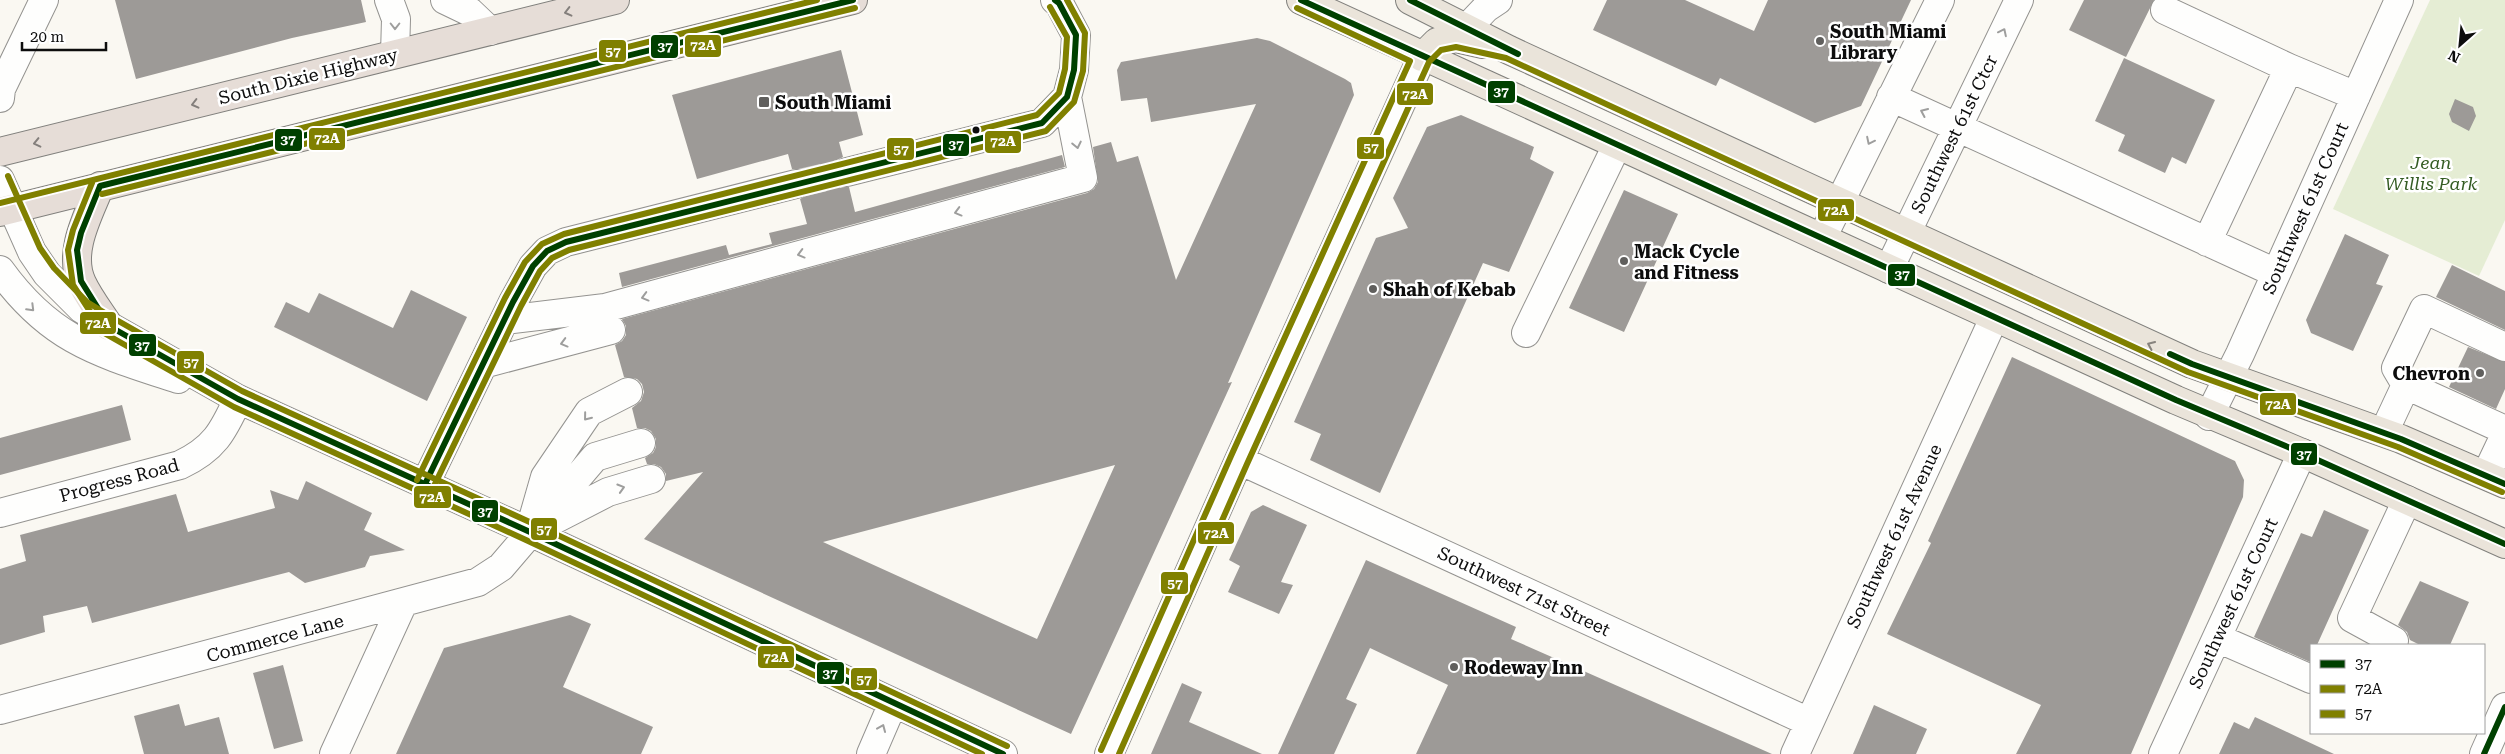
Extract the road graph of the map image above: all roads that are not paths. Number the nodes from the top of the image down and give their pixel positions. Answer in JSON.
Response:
{"nodes":[{"id":1,"x":44,"y":0,"type":"edge"},
{"id":2,"x":389,"y":0,"type":"edge"},
{"id":3,"x":445,"y":0,"type":"edge"},
{"id":4,"x":615,"y":0,"type":"edge"},
{"id":5,"x":853,"y":0,"type":"edge"},
{"id":6,"x":1055,"y":0,"type":"edge"},
{"id":7,"x":1301,"y":0,"type":"edge"},
{"id":8,"x":1410,"y":0,"type":"edge"},
{"id":9,"x":1498,"y":0,"type":"edge"},
{"id":10,"x":1940,"y":0,"type":"edge"},
{"id":11,"x":2019,"y":0,"type":"edge"},
{"id":12,"x":2399,"y":0,"type":"edge"},
{"id":13,"x":2165,"y":10,"type":"dead end"},
{"id":14,"x":1466,"y":29,"type":"junction"},
{"id":15,"x":490,"y":31,"type":"junction"},
{"id":16,"x":1509,"y":50,"type":"junction"},
{"id":17,"x":395,"y":54,"type":"junction"},
{"id":18,"x":1422,"y":57,"type":"junction"},
{"id":19,"x":2289,"y":68,"type":"junction"},
{"id":20,"x":2356,"y":96,"type":"junction"},
{"id":21,"x":1067,"y":97,"type":"junction"},
{"id":22,"x":1891,"y":97,"type":"junction"},
{"id":23,"x":0,"y":98,"type":"edge"},
{"id":24,"x":1957,"y":127,"type":"junction"},
{"id":25,"x":1617,"y":145,"type":"junction"},
{"id":26,"x":0,"y":152,"type":"edge"},
{"id":27,"x":847,"y":172,"type":"tunnel mouth"},
{"id":28,"x":0,"y":180,"type":"edge"},
{"id":29,"x":796,"y":184,"type":"tunnel mouth"},
{"id":30,"x":100,"y":186,"type":"junction"},
{"id":31,"x":1840,"y":203,"type":"junction"},
{"id":32,"x":6,"y":210,"type":"edge"},
{"id":33,"x":1906,"y":234,"type":"junction"},
{"id":34,"x":1822,"y":238,"type":"junction"},
{"id":35,"x":2207,"y":242,"type":"junction"},
{"id":36,"x":1889,"y":269,"type":"junction"},
{"id":37,"x":0,"y":270,"type":"edge"},
{"id":38,"x":2276,"y":273,"type":"junction"},
{"id":39,"x":1994,"y":318,"type":"junction"},
{"id":40,"x":505,"y":320,"type":"junction"},
{"id":41,"x":108,"y":326,"type":"junction"},
{"id":42,"x":611,"y":330,"type":"dead end"},
{"id":43,"x":1526,"y":333,"type":"dead end"},
{"id":44,"x":2505,"y":347,"type":"edge"},
{"id":45,"x":483,"y":364,"type":"junction"},
{"id":46,"x":2228,"y":377,"type":"junction"},
{"id":47,"x":2406,"y":385,"type":"junction"},
{"id":48,"x":628,"y":392,"type":"dead end"},
{"id":49,"x":238,"y":399,"type":"junction"},
{"id":50,"x":2209,"y":416,"type":"junction"},
{"id":51,"x":2505,"y":430,"type":"edge"},
{"id":52,"x":2384,"y":432,"type":"junction"},
{"id":53,"x":2505,"y":435,"type":"edge"},
{"id":54,"x":2302,"y":453,"type":"junction"},
{"id":55,"x":1239,"y":460,"type":"junction"},
{"id":56,"x":2495,"y":480,"type":"edge"},
{"id":57,"x":425,"y":484,"type":"junction"},
{"id":58,"x":2407,"y":500,"type":"junction"},
{"id":59,"x":0,"y":513,"type":"edge"},
{"id":60,"x":530,"y":532,"type":"junction"},
{"id":61,"x":2505,"y":544,"type":"edge"},
{"id":62,"x":403,"y":603,"type":"junction"},
{"id":63,"x":2217,"y":638,"type":"junction"},
{"id":64,"x":2394,"y":640,"type":"dead end"},
{"id":65,"x":2310,"y":679,"type":"edge"},
{"id":66,"x":893,"y":703,"type":"junction"},
{"id":67,"x":2505,"y":708,"type":"edge"},
{"id":68,"x":0,"y":710,"type":"edge"},
{"id":69,"x":1809,"y":722,"type":"junction"},
{"id":70,"x":2484,"y":742,"type":"edge"},
{"id":71,"x":334,"y":754,"type":"edge"},
{"id":72,"x":871,"y":754,"type":"edge"},
{"id":73,"x":1003,"y":754,"type":"edge"},
{"id":74,"x":1109,"y":754,"type":"edge"},
{"id":75,"x":1794,"y":754,"type":"edge"},
{"id":76,"x":2163,"y":754,"type":"edge"}],
"edges":[{"from":1,"to":23,"type":"street"},
{"from":2,"to":17,"type":"street","one_way":true},
{"from":3,"to":15,"type":"street"},
{"from":4,"to":15,"type":"highway","name":"South Dixie Highway","one_way":true},
{"from":5,"to":30,"type":"highway"},
{"from":6,"to":21,"type":"street"},
{"from":7,"to":18,"type":"main road"},
{"from":8,"to":14,"type":"main road"},
{"from":9,"to":14,"type":"street"},
{"from":10,"to":22,"type":"street"},
{"from":24,"to":11,"type":"street","name":"Southwest 61st Ctcr","one_way":true},
{"from":12,"to":20,"type":"street","name":"Southwest 61st Court"},
{"from":13,"to":19,"type":"street"},
{"from":14,"to":16,"type":"main road"},
{"from":15,"to":17,"type":"highway","name":"South Dixie Highway"},
{"from":16,"to":18,"type":"main road"},
{"from":16,"to":31,"type":"main road"},
{"from":17,"to":26,"type":"highway","name":"South Dixie Highway","one_way":true},
{"from":18,"to":25,"type":"main road"},
{"from":18,"to":55,"type":"street"},
{"from":19,"to":20,"type":"street"},
{"from":19,"to":35,"type":"street"},
{"from":20,"to":38,"type":"street","name":"Southwest 61st Court"},
{"from":21,"to":27,"type":"street"},
{"from":21,"to":40,"type":"street","one_way":true},
{"from":24,"to":22,"type":"street","one_way":true},
{"from":22,"to":31,"type":"street","one_way":true},
{"from":24,"to":33,"type":"street","name":"Southwest 61st Ctcr"},
{"from":24,"to":35,"type":"street"},
{"from":25,"to":34,"type":"main road"},
{"from":25,"to":43,"type":"street"},
{"from":28,"to":32,"type":"street"},
{"from":29,"to":40,"type":"street"},
{"from":30,"to":32,"type":"highway"},
{"from":30,"to":41,"type":"highway"},
{"from":31,"to":33,"type":"main road"},
{"from":31,"to":34,"type":"street"},
{"from":32,"to":41,"type":"street"},
{"from":33,"to":36,"type":"street","name":"Southwest 61st Ctcr"},
{"from":46,"to":33,"type":"main road","one_way":true},
{"from":34,"to":36,"type":"main road"},
{"from":35,"to":38,"type":"street"},
{"from":36,"to":39,"type":"main road"},
{"from":37,"to":49,"type":"street","one_way":true},
{"from":38,"to":46,"type":"street","name":"Southwest 61st Court"},
{"from":39,"to":50,"type":"main road"},
{"from":39,"to":69,"type":"street","name":"Southwest 61st Avenue"},
{"from":40,"to":45,"type":"street"},
{"from":41,"to":49,"type":"street"},
{"from":42,"to":45,"type":"street","one_way":true},
{"from":44,"to":47,"type":"street"},
{"from":45,"to":57,"type":"street"},
{"from":46,"to":50,"type":"street","name":"Southwest 61st Court"},
{"from":46,"to":52,"type":"main road"},
{"from":47,"to":51,"type":"street"},
{"from":47,"to":52,"type":"street"},
{"from":48,"to":60,"type":"street","one_way":true},
{"from":49,"to":57,"type":"street"},
{"from":49,"to":59,"type":"street","name":"Progress Road"},
{"from":50,"to":54,"type":"main road"},
{"from":52,"to":56,"type":"main road"},
{"from":53,"to":56,"type":"street"},
{"from":54,"to":58,"type":"main road"},
{"from":54,"to":63,"type":"street","name":"Southwest 61st Court"},
{"from":55,"to":69,"type":"street","name":"Southwest 71st Street"},
{"from":55,"to":74,"type":"street"},
{"from":57,"to":60,"type":"street"},
{"from":58,"to":61,"type":"main road"},
{"from":58,"to":64,"type":"street"},
{"from":60,"to":60,"type":"street","name":"Commerce Lane","one_way":true},
{"from":60,"to":62,"type":"street","name":"Commerce Lane"},
{"from":60,"to":66,"type":"street"},
{"from":62,"to":68,"type":"street","name":"Commerce Lane"},
{"from":62,"to":71,"type":"street"},
{"from":63,"to":65,"type":"street"},
{"from":63,"to":76,"type":"street","name":"Southwest 61st Court"},
{"from":72,"to":66,"type":"street","one_way":true},
{"from":66,"to":73,"type":"street"},
{"from":67,"to":70,"type":"street"},
{"from":69,"to":75,"type":"street","name":"Southwest 61st Avenue"}]}
